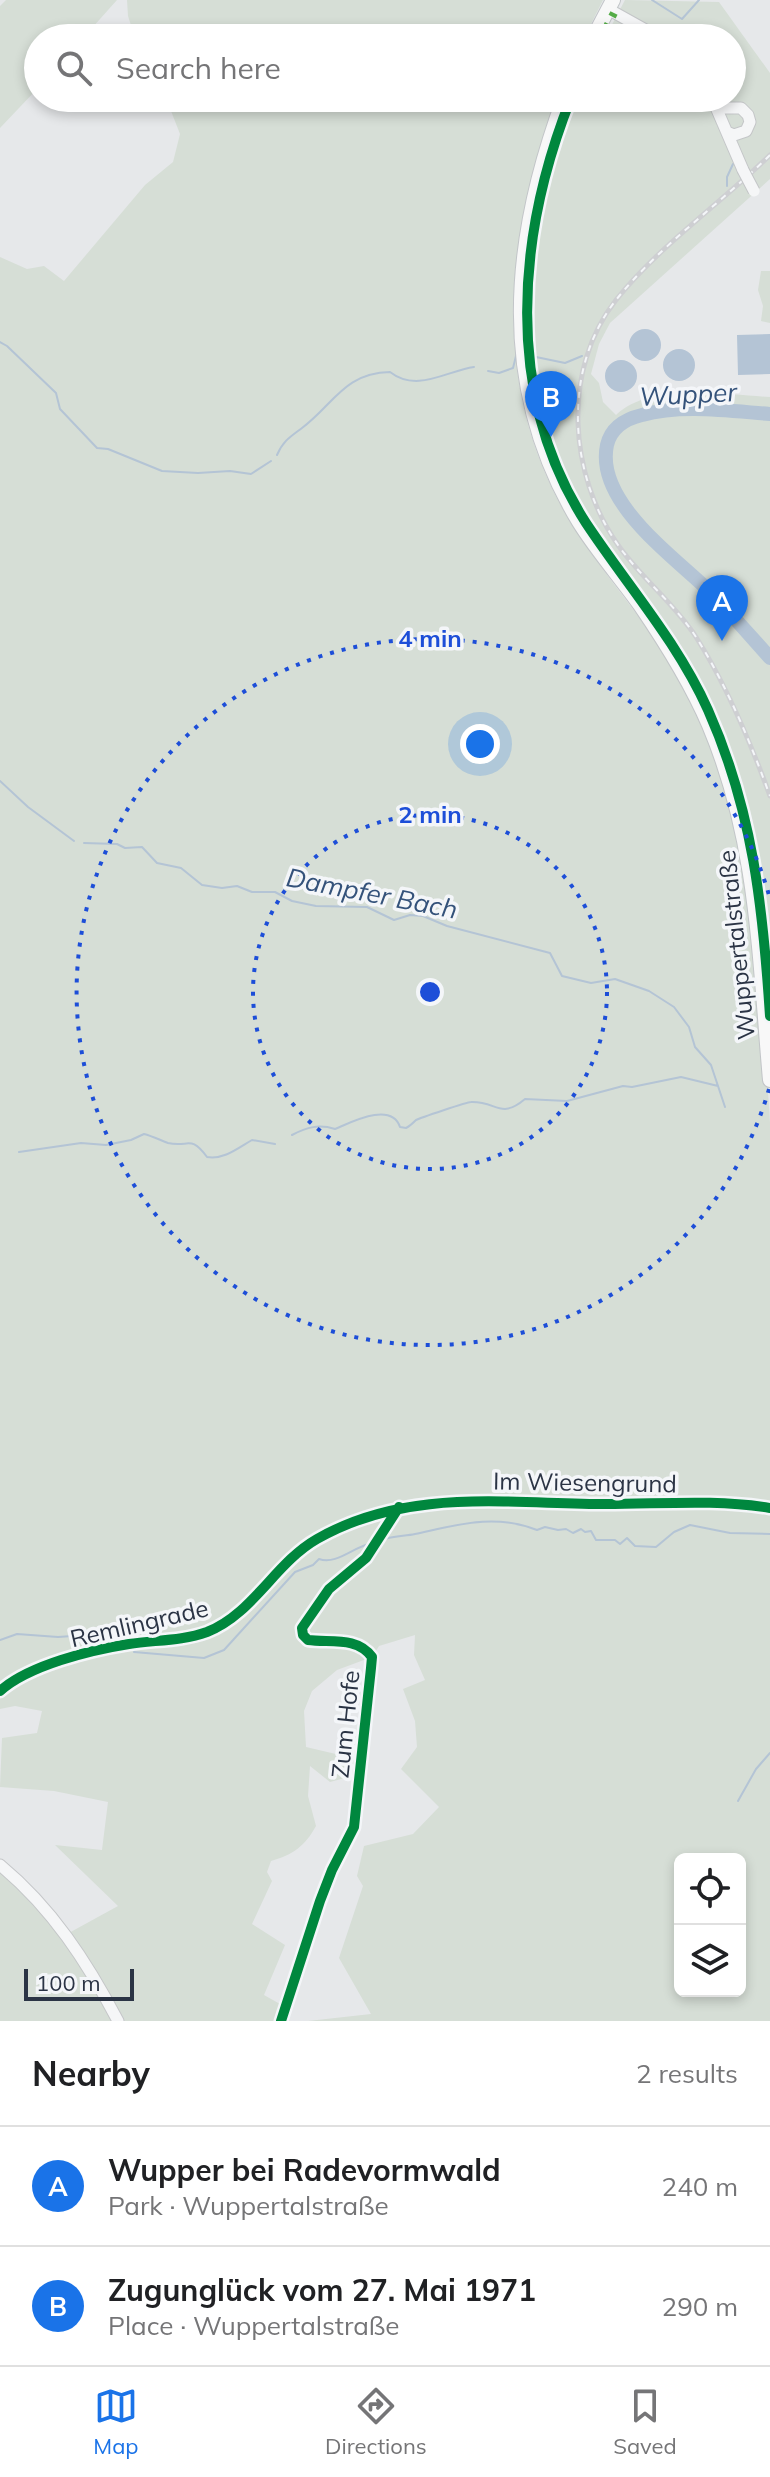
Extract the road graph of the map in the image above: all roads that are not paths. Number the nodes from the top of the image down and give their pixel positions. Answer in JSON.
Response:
{"nodes":[{"id":1,"x":610,"y":5,"type":"edge"},
{"id":2,"x":600,"y":24,"type":"edge"},
{"id":3,"x":639,"y":24,"type":"edge"},
{"id":4,"x":559,"y":112,"type":"edge"},
{"id":5,"x":719,"y":112,"type":"edge"},
{"id":6,"x":745,"y":112,"type":"edge"},
{"id":7,"x":727,"y":132,"type":"junction"},
{"id":8,"x":754,"y":191,"type":"dead end"},
{"id":9,"x":770,"y":1080,"type":"edge"},
{"id":10,"x":399,"y":1507,"type":"junction"},
{"id":11,"x":770,"y":1508,"type":"edge"},
{"id":12,"x":0,"y":1691,"type":"edge"},
{"id":13,"x":0,"y":1865,"type":"edge"},
{"id":14,"x":118,"y":2021,"type":"edge"},
{"id":15,"x":281,"y":2021,"type":"edge"}],
"edges":[{"from":1,"to":2,"type":"main road"},
{"from":1,"to":3,"type":"street"},
{"from":4,"to":9,"type":"main road","name":"Wuppertalstraße"},
{"from":5,"to":7,"type":"street"},
{"from":6,"to":7,"type":"street"},
{"from":7,"to":8,"type":"street","bridge":true},
{"from":10,"to":11,"type":"street","name":"Im Wiesengrund"},
{"from":10,"to":12,"type":"street","name":"Remlingrade"},
{"from":10,"to":15,"type":"street","name":"Zum Hofe"},
{"from":13,"to":14,"type":"street"}]}
